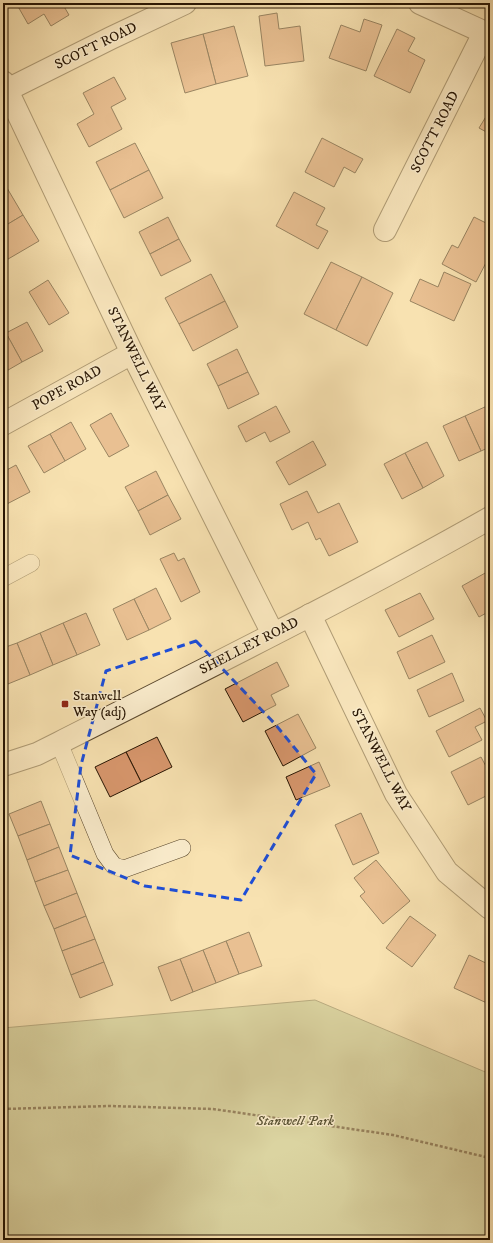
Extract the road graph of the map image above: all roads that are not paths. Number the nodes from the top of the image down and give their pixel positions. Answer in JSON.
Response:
{"nodes":[{"id":1,"x":185,"y":3,"type":"edge"},
{"id":2,"x":420,"y":3,"type":"edge"},
{"id":3,"x":487,"y":34,"type":"edge"},
{"id":4,"x":5,"y":86,"type":"edge"},
{"id":5,"x":386,"y":230,"type":"dead end"},
{"id":6,"x":132,"y":353,"type":"junction"},
{"id":7,"x":3,"y":423,"type":"edge"},
{"id":8,"x":490,"y":518,"type":"edge"},
{"id":9,"x":31,"y":563,"type":"dead end"},
{"id":10,"x":3,"y":578,"type":"edge"},
{"id":11,"x":310,"y":615,"type":"junction"},
{"id":12,"x":273,"y":634,"type":"junction"},
{"id":13,"x":59,"y":743,"type":"junction"},
{"id":14,"x":3,"y":765,"type":"edge"},
{"id":15,"x":182,"y":848,"type":"dead end"},
{"id":16,"x":490,"y":908,"type":"edge"}],
"edges":[{"from":1,"to":4,"type":"street","name":"SCOTT ROAD"},
{"from":2,"to":3,"type":"street","name":"SCOTT ROAD"},
{"from":3,"to":5,"type":"street","name":"SCOTT ROAD"},
{"from":4,"to":6,"type":"street","name":"STANWELL WAY"},
{"from":6,"to":7,"type":"street","name":"POPE ROAD"},
{"from":6,"to":12,"type":"street","name":"STANWELL WAY"},
{"from":8,"to":11,"type":"street","name":"SHELLEY ROAD"},
{"from":9,"to":10,"type":"lane"},
{"from":11,"to":12,"type":"street","name":"SHELLEY ROAD"},
{"from":11,"to":16,"type":"street","name":"STANWELL WAY"},
{"from":12,"to":13,"type":"street","name":"SHELLEY ROAD"},
{"from":13,"to":14,"type":"street","name":"SHELLEY ROAD"},
{"from":13,"to":15,"type":"lane"}]}
